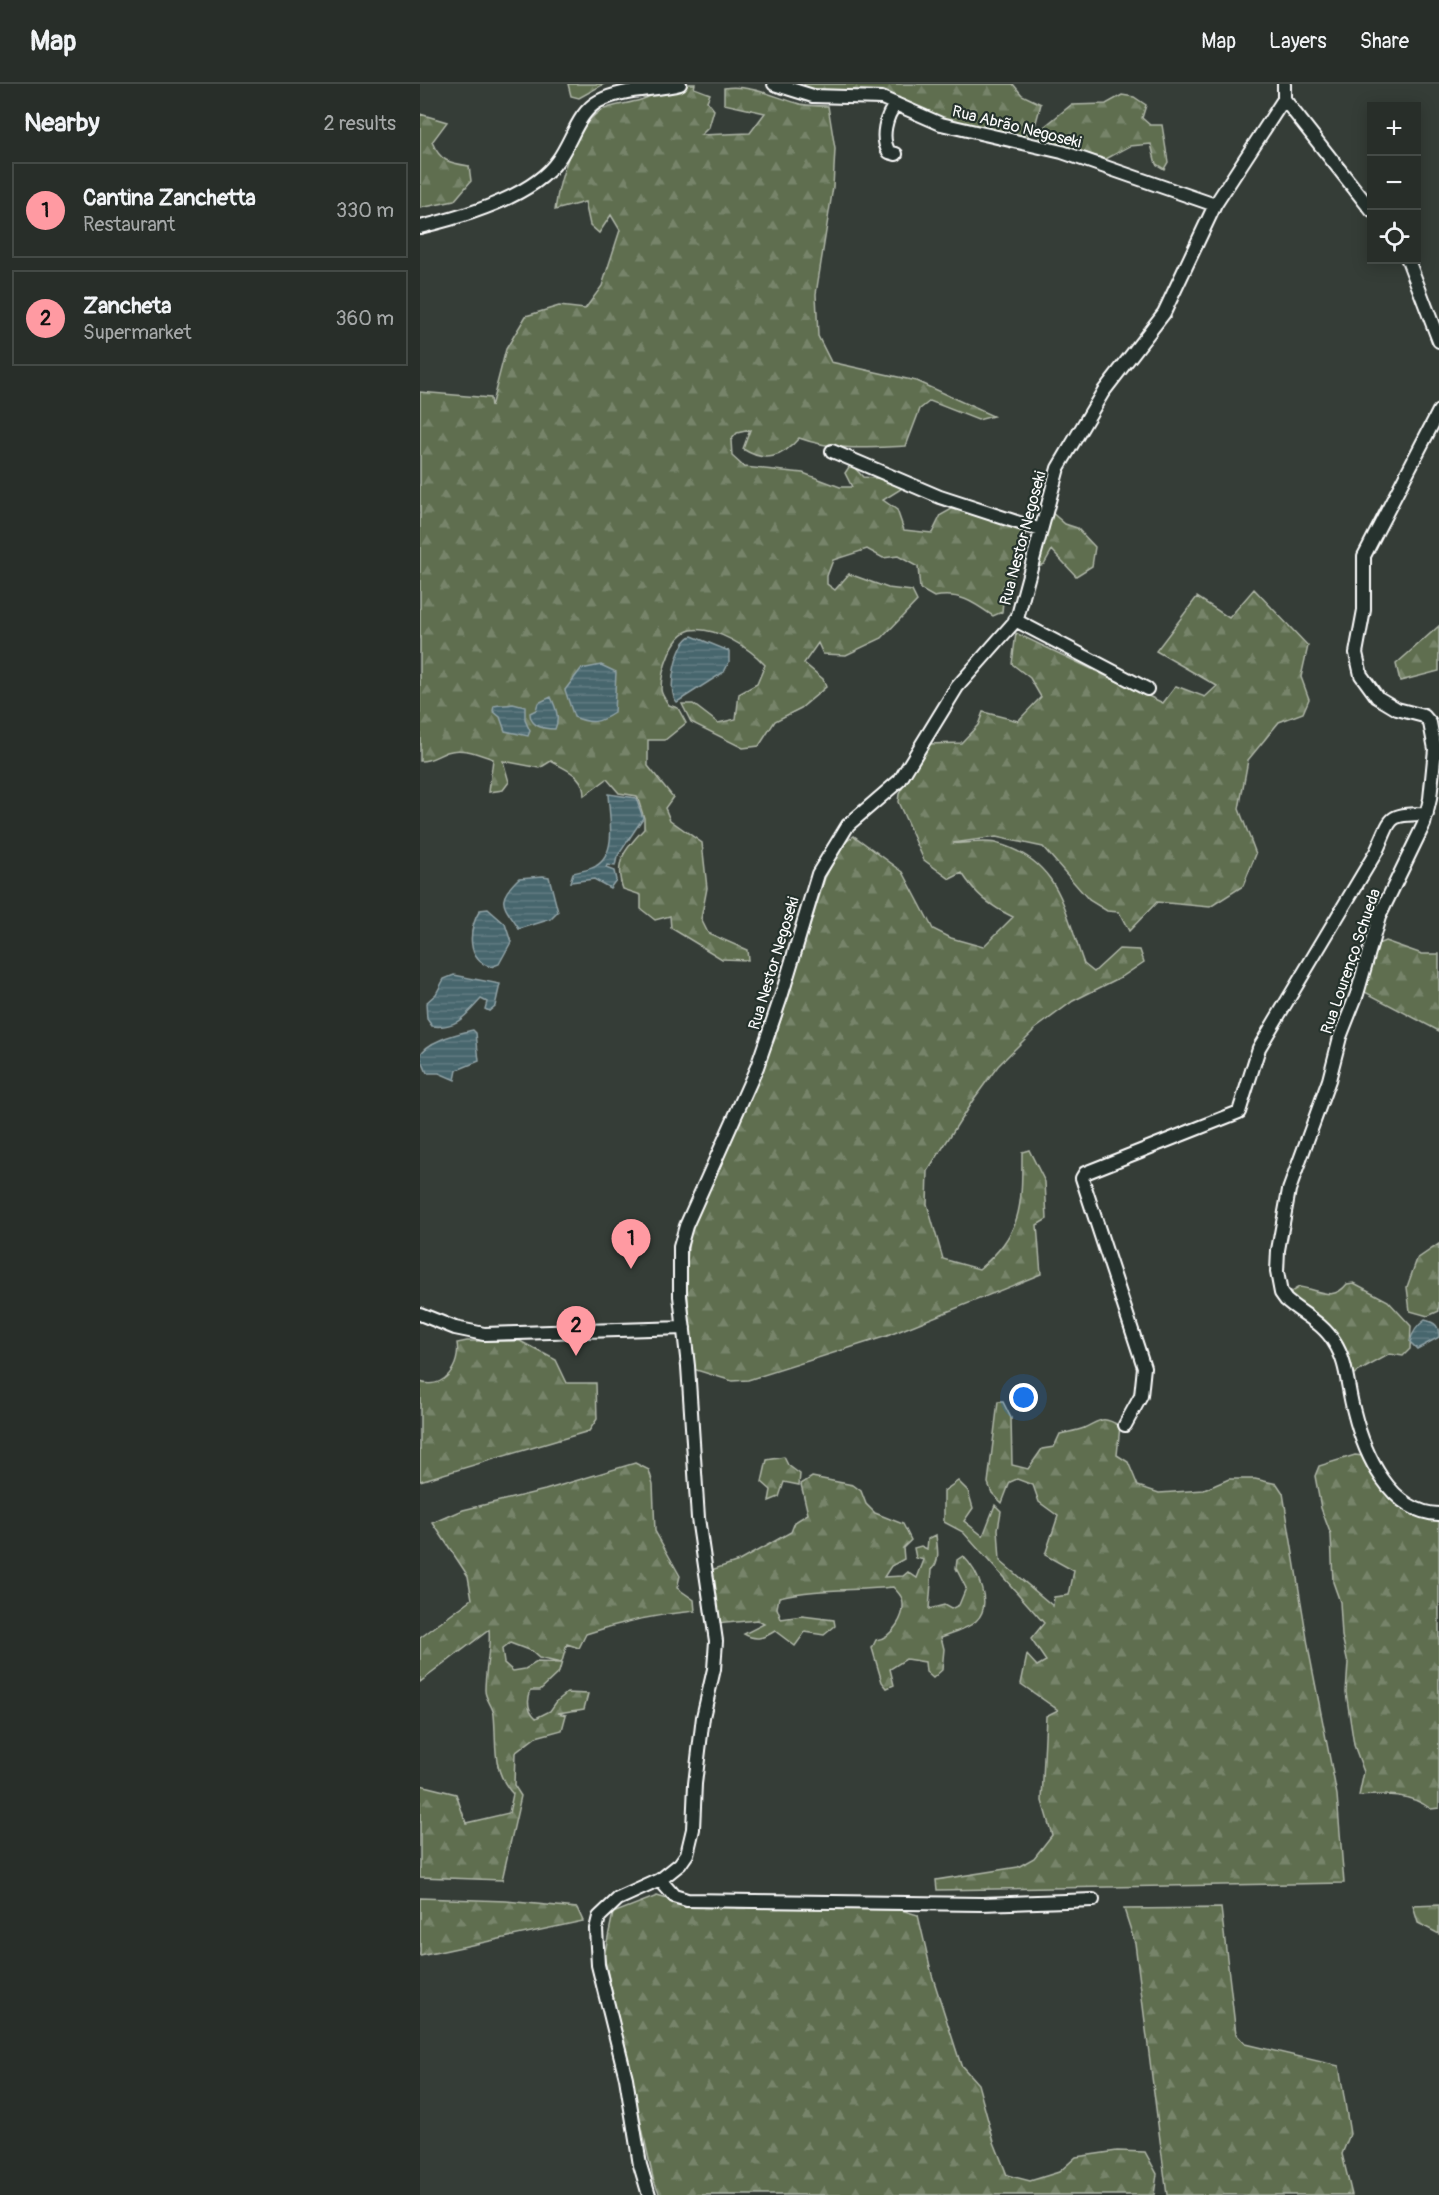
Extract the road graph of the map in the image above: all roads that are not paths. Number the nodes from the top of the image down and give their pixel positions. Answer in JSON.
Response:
{"nodes":[{"id":1,"x":680,"y":84,"type":"edge"},
{"id":2,"x":774,"y":84,"type":"edge"},
{"id":3,"x":1284,"y":84,"type":"edge"},
{"id":4,"x":1284,"y":99,"type":"junction"},
{"id":5,"x":896,"y":104,"type":"junction"},
{"id":6,"x":896,"y":154,"type":"dead end"},
{"id":7,"x":1215,"y":206,"type":"junction"},
{"id":8,"x":1370,"y":210,"type":"edge"},
{"id":9,"x":420,"y":226,"type":"edge"},
{"id":10,"x":1409,"y":264,"type":"edge"},
{"id":11,"x":1439,"y":341,"type":"edge"},
{"id":12,"x":1439,"y":411,"type":"edge"},
{"id":13,"x":832,"y":451,"type":"dead end"},
{"id":14,"x":1041,"y":530,"type":"junction"},
{"id":15,"x":1015,"y":620,"type":"junction"},
{"id":16,"x":1147,"y":689,"type":"dead end"},
{"id":17,"x":1427,"y":814,"type":"junction"},
{"id":18,"x":420,"y":1314,"type":"edge"},
{"id":19,"x":684,"y":1328,"type":"junction"},
{"id":20,"x":1125,"y":1425,"type":"dead end"},
{"id":21,"x":1439,"y":1514,"type":"edge"},
{"id":22,"x":660,"y":1880,"type":"junction"},
{"id":23,"x":1093,"y":1900,"type":"dead end"},
{"id":24,"x":649,"y":2195,"type":"edge"}],
"edges":[{"from":1,"to":9,"type":"street"},
{"from":2,"to":5,"type":"street","name":"Rua Abrão Negoseki"},
{"from":3,"to":4,"type":"street"},
{"from":4,"to":7,"type":"street","name":"Rua Nestor Negoseki"},
{"from":4,"to":8,"type":"street"},
{"from":5,"to":6,"type":"street"},
{"from":5,"to":7,"type":"street","name":"Rua Abrão Negoseki"},
{"from":7,"to":14,"type":"street","name":"Rua Nestor Negoseki"},
{"from":10,"to":11,"type":"street"},
{"from":12,"to":17,"type":"street","name":"Rua Lourenço Schueda"},
{"from":13,"to":14,"type":"street"},
{"from":14,"to":15,"type":"street","name":"Rua Nestor Negoseki"},
{"from":15,"to":16,"type":"street"},
{"from":15,"to":19,"type":"street","name":"Rua Nestor Negoseki"},
{"from":17,"to":20,"type":"street"},
{"from":17,"to":21,"type":"street","name":"Rua Lourenço Schueda"},
{"from":18,"to":19,"type":"street"},
{"from":19,"to":22,"type":"street","name":"Rua Nestor Negoseki"},
{"from":22,"to":23,"type":"street"},
{"from":22,"to":24,"type":"street","name":"Rua Nestor Negoseki"}]}
